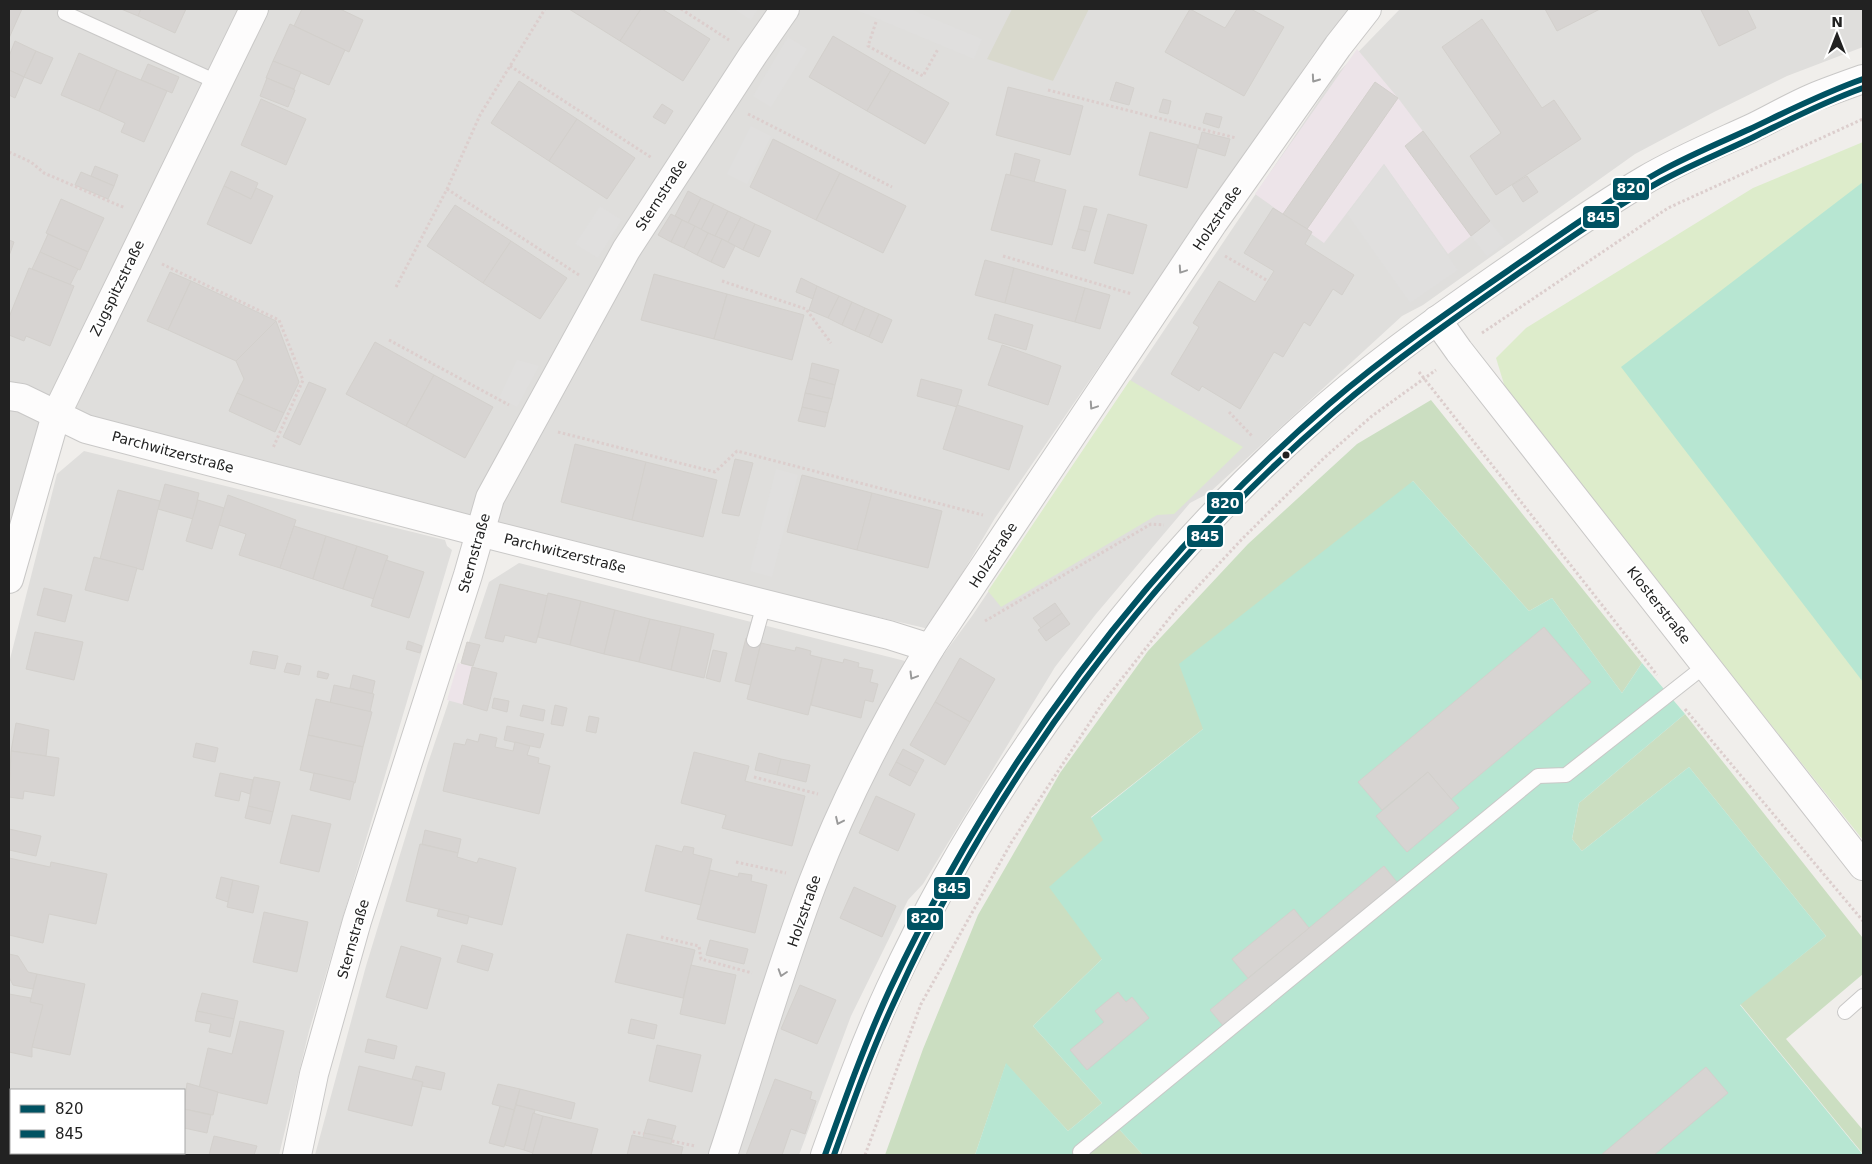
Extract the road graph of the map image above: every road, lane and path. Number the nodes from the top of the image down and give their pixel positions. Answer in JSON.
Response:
{"nodes":[{"id":1,"x":254,"y":9,"type":"edge"},
{"id":2,"x":545,"y":9,"type":"edge"},
{"id":3,"x":681,"y":9,"type":"edge"},
{"id":4,"x":785,"y":9,"type":"edge"},
{"id":5,"x":1367,"y":9,"type":"edge"},
{"id":6,"x":65,"y":13,"type":"dead end"},
{"id":7,"x":876,"y":22,"type":"dead end"},
{"id":8,"x":938,"y":48,"type":"dead end"},
{"id":9,"x":752,"y":54,"type":"junction"},
{"id":10,"x":510,"y":66,"type":"junction"},
{"id":11,"x":1863,"y":79,"type":"edge"},
{"id":12,"x":217,"y":82,"type":"junction"},
{"id":13,"x":1048,"y":90,"type":"dead end"},
{"id":14,"x":723,"y":100,"type":"junction"},
{"id":15,"x":1863,"y":119,"type":"edge"},
{"id":16,"x":1267,"y":146,"type":"junction"},
{"id":17,"x":9,"y":152,"type":"edge"},
{"id":18,"x":676,"y":173,"type":"junction"},
{"id":19,"x":892,"y":187,"type":"dead end"},
{"id":20,"x":447,"y":189,"type":"junction"},
{"id":21,"x":150,"y":219,"type":"junction"},
{"id":22,"x":135,"y":250,"type":"junction"},
{"id":23,"x":1220,"y":254,"type":"dead end"},
{"id":24,"x":1003,"y":256,"type":"dead end"},
{"id":25,"x":722,"y":281,"type":"dead end"},
{"id":26,"x":1268,"y":281,"type":"dead end"},
{"id":27,"x":396,"y":287,"type":"dead end"},
{"id":28,"x":603,"y":290,"type":"junction"},
{"id":29,"x":1158,"y":305,"type":"junction"},
{"id":30,"x":1437,"y":320,"type":"junction"},
{"id":31,"x":389,"y":340,"type":"dead end"},
{"id":32,"x":831,"y":343,"type":"dead end"},
{"id":33,"x":1457,"y":347,"type":"junction"},
{"id":34,"x":1418,"y":372,"type":"junction"},
{"id":35,"x":1411,"y":377,"type":"dead end"},
{"id":36,"x":1424,"y":380,"type":"junction"},
{"id":37,"x":9,"y":396,"type":"edge"},
{"id":38,"x":56,"y":415,"type":"junction"},
{"id":39,"x":533,"y":419,"type":"junction"},
{"id":40,"x":272,"y":451,"type":"dead end"},
{"id":41,"x":1013,"y":523,"type":"junction"},
{"id":42,"x":1169,"y":527,"type":"dead end"},
{"id":43,"x":479,"y":532,"type":"junction"},
{"id":44,"x":9,"y":579,"type":"edge"},
{"id":45,"x":764,"y":604,"type":"junction"},
{"id":46,"x":949,"y":621,"type":"junction"},
{"id":47,"x":754,"y":640,"type":"dead end"},
{"id":48,"x":930,"y":648,"type":"junction"},
{"id":49,"x":1706,"y":665,"type":"junction"},
{"id":50,"x":1672,"y":693,"type":"junction"},
{"id":51,"x":754,"y":777,"type":"dead end"},
{"id":52,"x":847,"y":804,"type":"junction"},
{"id":53,"x":736,"y":862,"type":"dead end"},
{"id":54,"x":1863,"y":866,"type":"edge"},
{"id":55,"x":813,"y":883,"type":"junction"},
{"id":56,"x":1863,"y":920,"type":"edge"},
{"id":57,"x":661,"y":937,"type":"dead end"},
{"id":58,"x":757,"y":974,"type":"dead end"},
{"id":59,"x":1863,"y":996,"type":"edge"},
{"id":60,"x":1844,"y":1012,"type":"dead end"},
{"id":61,"x":633,"y":1132,"type":"dead end"},
{"id":62,"x":644,"y":1134,"type":"dead end"},
{"id":63,"x":672,"y":1141,"type":"dead end"},
{"id":64,"x":712,"y":1151,"type":"edge"},
{"id":65,"x":296,"y":1155,"type":"edge"},
{"id":66,"x":825,"y":1155,"type":"edge"},
{"id":67,"x":865,"y":1155,"type":"edge"},
{"id":68,"x":1083,"y":1155,"type":"edge"}],
"edges":[{"from":1,"to":12,"type":"street","name":"Zugspitzstraße"},
{"from":2,"to":10,"type":"path"},
{"from":3,"to":9,"type":"path"},
{"from":4,"to":9,"type":"street","name":"Sternstraße"},
{"from":5,"to":16,"type":"street","name":"Holzstraße","one_way":true},
{"from":6,"to":12,"type":"lane"},
{"from":7,"to":8,"type":"path"},
{"from":9,"to":14,"type":"street","name":"Sternstraße"},
{"from":10,"to":18,"type":"path"},
{"from":10,"to":20,"type":"path"},
{"from":11,"to":30,"type":"street"},
{"from":12,"to":21,"type":"street","name":"Zugspitzstraße"},
{"from":13,"to":16,"type":"path"},
{"from":14,"to":18,"type":"street","name":"Sternstraße"},
{"from":14,"to":19,"type":"path"},
{"from":15,"to":33,"type":"path"},
{"from":16,"to":29,"type":"street","name":"Holzstraße","one_way":true},
{"from":17,"to":21,"type":"path"},
{"from":18,"to":28,"type":"street","name":"Sternstraße"},
{"from":20,"to":27,"type":"path"},
{"from":20,"to":28,"type":"path"},
{"from":21,"to":22,"type":"street","name":"Zugspitzstraße"},
{"from":22,"to":38,"type":"street","name":"Zugspitzstraße"},
{"from":22,"to":40,"type":"path"},
{"from":23,"to":26,"type":"path"},
{"from":24,"to":29,"type":"path"},
{"from":25,"to":32,"type":"path"},
{"from":28,"to":39,"type":"street","name":"Sternstraße"},
{"from":29,"to":41,"type":"street","name":"Holzstraße","one_way":true},
{"from":30,"to":33,"type":"street","name":"Klosterstraße"},
{"from":30,"to":66,"type":"street"},
{"from":31,"to":39,"type":"path"},
{"from":33,"to":34,"type":"path"},
{"from":33,"to":36,"type":"path"},
{"from":33,"to":49,"type":"street","name":"Klosterstraße"},
{"from":34,"to":35,"type":"path"},
{"from":34,"to":36,"type":"path"},
{"from":36,"to":50,"type":"path"},
{"from":36,"to":67,"type":"path"},
{"from":37,"to":38,"type":"street","name":"Parchwitzerstraße"},
{"from":38,"to":43,"type":"street","name":"Parchwitzerstraße"},
{"from":38,"to":44,"type":"street","name":"Zugspitzstraße"},
{"from":39,"to":41,"type":"path"},
{"from":39,"to":43,"type":"street","name":"Sternstraße"},
{"from":41,"to":46,"type":"street","name":"Holzstraße"},
{"from":42,"to":46,"type":"path"},
{"from":43,"to":45,"type":"street","name":"Parchwitzerstraße"},
{"from":43,"to":65,"type":"street","name":"Sternstraße"},
{"from":45,"to":47,"type":"lane"},
{"from":45,"to":48,"type":"street","name":"Parchwitzerstraße"},
{"from":46,"to":48,"type":"street","name":"Holzstraße"},
{"from":48,"to":52,"type":"street","name":"Holzstraße","one_way":true},
{"from":49,"to":50,"type":"lane"},
{"from":49,"to":54,"type":"street","name":"Klosterstraße"},
{"from":50,"to":56,"type":"path"},
{"from":50,"to":68,"type":"lane"},
{"from":51,"to":52,"type":"path"},
{"from":52,"to":55,"type":"street","name":"Holzstraße","one_way":true},
{"from":53,"to":55,"type":"path"},
{"from":55,"to":64,"type":"street","name":"Holzstraße","one_way":true},
{"from":57,"to":58,"type":"path"},
{"from":59,"to":60,"type":"lane"},
{"from":61,"to":62,"type":"path"},
{"from":63,"to":64,"type":"path"}]}
